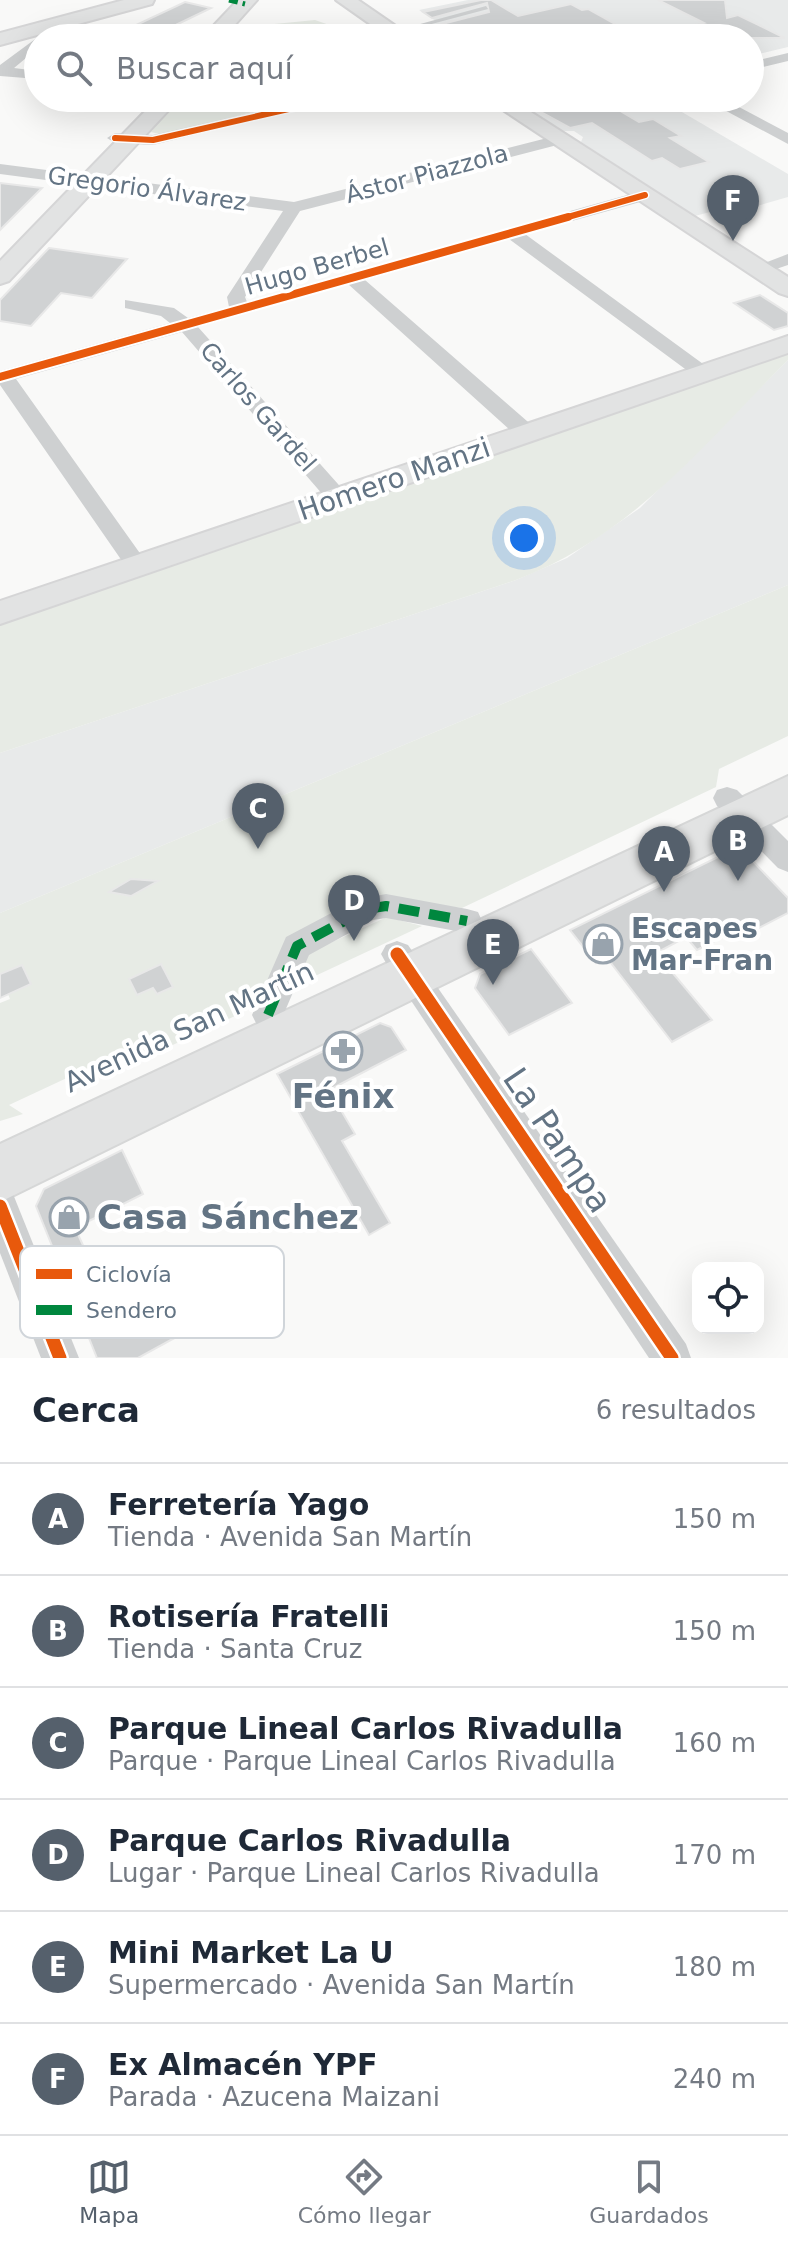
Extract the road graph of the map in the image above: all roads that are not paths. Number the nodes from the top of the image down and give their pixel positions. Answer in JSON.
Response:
{"nodes":[{"id":1,"x":145,"y":0,"type":"edge"},
{"id":2,"x":345,"y":0,"type":"edge"},
{"id":3,"x":246,"y":1,"type":"edge"},
{"id":4,"x":486,"y":8,"type":"dead end"},
{"id":5,"x":75,"y":24,"type":"edge"},
{"id":6,"x":225,"y":24,"type":"edge"},
{"id":7,"x":234,"y":24,"type":"edge"},
{"id":8,"x":381,"y":24,"type":"edge"},
{"id":9,"x":434,"y":24,"type":"edge"},
{"id":10,"x":24,"y":37,"type":"edge"},
{"id":11,"x":0,"y":39,"type":"edge"},
{"id":12,"x":24,"y":51,"type":"edge"},
{"id":13,"x":788,"y":57,"type":"edge"},
{"id":14,"x":764,"y":63,"type":"edge"},
{"id":15,"x":1,"y":72,"type":"edge"},
{"id":16,"x":24,"y":74,"type":"edge"},
{"id":17,"x":143,"y":112,"type":"edge"},
{"id":18,"x":154,"y":112,"type":"edge"},
{"id":19,"x":276,"y":112,"type":"edge"},
{"id":20,"x":516,"y":112,"type":"edge"},
{"id":21,"x":737,"y":112,"type":"edge"},
{"id":22,"x":123,"y":139,"type":"junction"},
{"id":23,"x":788,"y":139,"type":"edge"},
{"id":24,"x":559,"y":140,"type":"junction"},
{"id":25,"x":0,"y":169,"type":"edge"},
{"id":26,"x":83,"y":180,"type":"junction"},
{"id":27,"x":645,"y":195,"type":"junction"},
{"id":28,"x":294,"y":207,"type":"junction"},
{"id":29,"x":504,"y":235,"type":"junction"},
{"id":30,"x":0,"y":257,"type":"edge"},
{"id":31,"x":788,"y":259,"type":"edge"},
{"id":32,"x":758,"y":269,"type":"junction"},
{"id":33,"x":0,"y":276,"type":"edge"},
{"id":34,"x":352,"y":278,"type":"junction"},
{"id":35,"x":788,"y":288,"type":"edge"},
{"id":36,"x":132,"y":304,"type":"dead end"},
{"id":37,"x":239,"y":310,"type":"junction"},
{"id":38,"x":186,"y":325,"type":"junction"},
{"id":39,"x":788,"y":344,"type":"edge"},
{"id":40,"x":2,"y":376,"type":"edge"},
{"id":41,"x":694,"y":376,"type":"junction"},
{"id":42,"x":527,"y":433,"type":"junction"},
{"id":43,"x":338,"y":498,"type":"junction"},
{"id":44,"x":137,"y":566,"type":"junction"},
{"id":45,"x":0,"y":613,"type":"edge"},
{"id":46,"x":788,"y":769,"type":"edge"},
{"id":47,"x":753,"y":802,"type":"edge"},
{"id":48,"x":788,"y":860,"type":"edge"},
{"id":49,"x":467,"y":921,"type":"junction"},
{"id":50,"x":404,"y":965,"type":"junction"},
{"id":51,"x":268,"y":1015,"type":"junction"},
{"id":52,"x":0,"y":1143,"type":"edge"},
{"id":53,"x":0,"y":1174,"type":"edge"},
{"id":54,"x":0,"y":1206,"type":"edge"},
{"id":55,"x":20,"y":1257,"type":"edge"},
{"id":56,"x":52,"y":1338,"type":"edge"},
{"id":57,"x":60,"y":1358,"type":"edge"},
{"id":58,"x":672,"y":1358,"type":"edge"}],
"edges":[{"from":1,"to":5,"type":"main road"},
{"from":2,"to":8,"type":"main road"},
{"from":3,"to":6,"type":"main road"},
{"from":3,"to":7,"type":"main road"},
{"from":4,"to":9,"type":"lane"},
{"from":10,"to":11,"type":"main road"},
{"from":12,"to":15,"type":"street"},
{"from":13,"to":14,"type":"street"},
{"from":15,"to":16,"type":"street"},
{"from":17,"to":22,"type":"main road"},
{"from":18,"to":22,"type":"main road"},
{"from":19,"to":22,"type":"street"},
{"from":20,"to":24,"type":"main road"},
{"from":21,"to":23,"type":"street"},
{"from":22,"to":26,"type":"main road"},
{"from":24,"to":27,"type":"main road"},
{"from":24,"to":28,"type":"street","name":"Ástor Piazzola"},
{"from":25,"to":26,"type":"street","name":"Gregorio Álvarez"},
{"from":26,"to":28,"type":"street","name":"Gregorio Álvarez"},
{"from":26,"to":30,"type":"main road"},
{"from":26,"to":33,"type":"main road"},
{"from":27,"to":29,"type":"street","name":"Hugo Berbel"},
{"from":27,"to":32,"type":"main road"},
{"from":28,"to":37,"type":"street"},
{"from":29,"to":34,"type":"street","name":"Hugo Berbel"},
{"from":29,"to":41,"type":"street"},
{"from":31,"to":32,"type":"street"},
{"from":32,"to":35,"type":"main road"},
{"from":34,"to":37,"type":"street","name":"Hugo Berbel"},
{"from":34,"to":42,"type":"street"},
{"from":36,"to":38,"type":"street","name":"Carlos Gardel"},
{"from":37,"to":38,"type":"street","name":"Hugo Berbel"},
{"from":38,"to":40,"type":"street","name":"Hugo Berbel"},
{"from":38,"to":43,"type":"street","name":"Carlos Gardel"},
{"from":39,"to":41,"type":"main road","name":"Homero Manzi"},
{"from":40,"to":44,"type":"street"},
{"from":41,"to":42,"type":"main road","name":"Homero Manzi"},
{"from":42,"to":43,"type":"main road","name":"Homero Manzi"},
{"from":43,"to":44,"type":"main road","name":"Homero Manzi"},
{"from":44,"to":45,"type":"main road","name":"Homero Manzi"},
{"from":46,"to":47,"type":"highway","name":"Avenida San Martín"},
{"from":47,"to":48,"type":"street"},
{"from":47,"to":49,"type":"highway","name":"Avenida San Martín"},
{"from":47,"to":50,"type":"highway","name":"Avenida San Martín"},
{"from":49,"to":50,"type":"highway","name":"Avenida San Martín"},
{"from":49,"to":51,"type":"street"},
{"from":50,"to":51,"type":"highway","name":"Avenida San Martín"},
{"from":50,"to":53,"type":"highway","name":"Avenida San Martín"},
{"from":50,"to":58,"type":"street","name":"La Pampa"},
{"from":51,"to":52,"type":"highway","name":"Avenida San Martín"},
{"from":54,"to":55,"type":"street"},
{"from":56,"to":57,"type":"street"}]}
